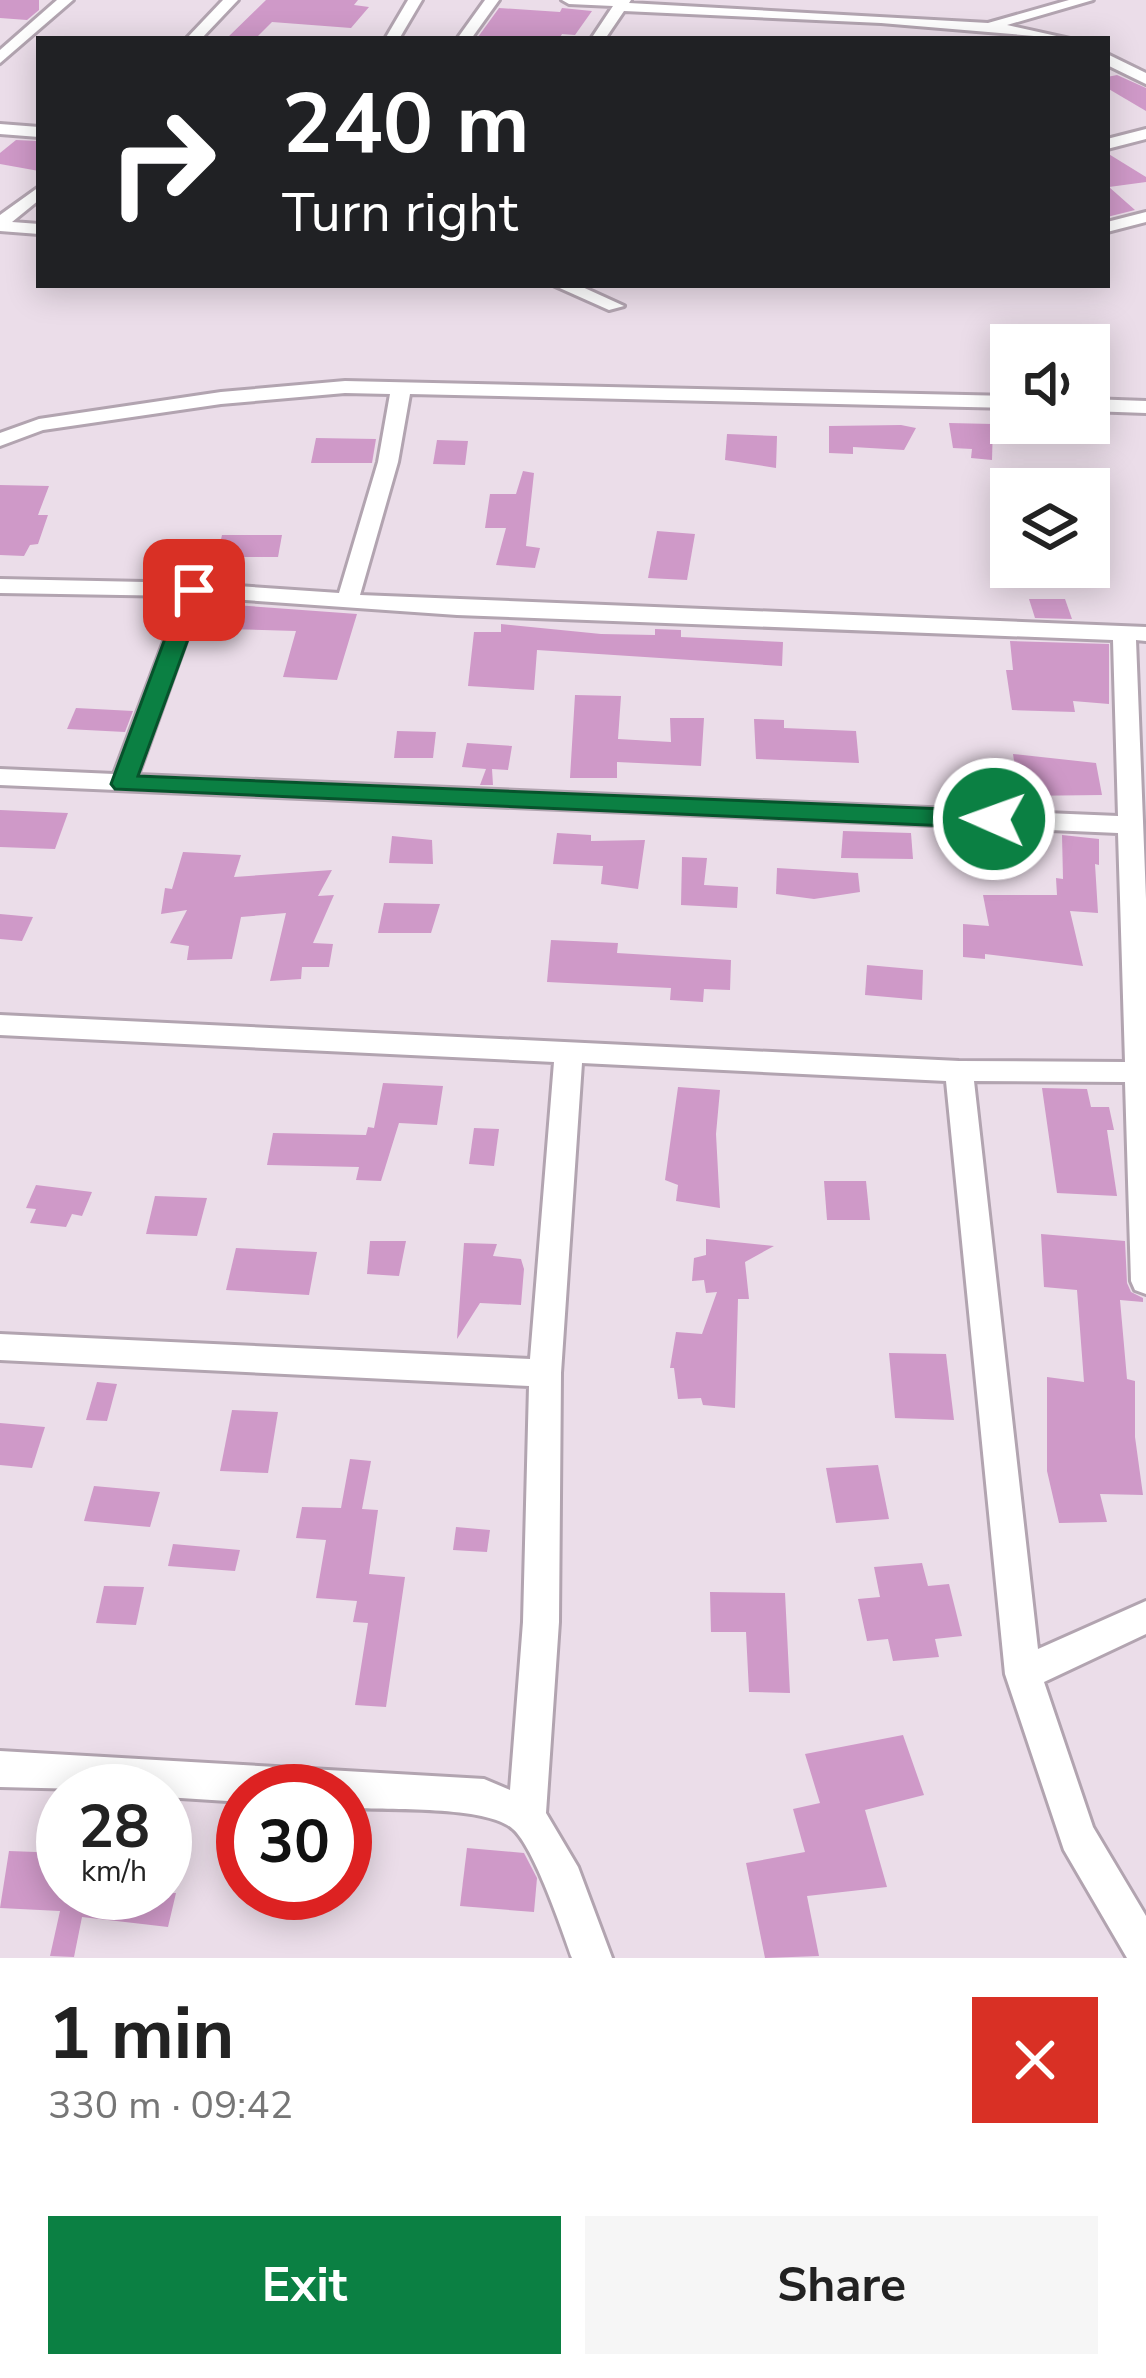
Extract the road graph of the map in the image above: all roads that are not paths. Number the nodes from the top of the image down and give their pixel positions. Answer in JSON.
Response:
{"nodes":[{"id":1,"x":66,"y":0,"type":"edge"},
{"id":2,"x":231,"y":0,"type":"edge"},
{"id":3,"x":416,"y":0,"type":"edge"},
{"id":4,"x":492,"y":0,"type":"edge"},
{"id":5,"x":569,"y":0,"type":"edge"},
{"id":6,"x":1086,"y":0,"type":"edge"},
{"id":7,"x":623,"y":3,"type":"edge"},
{"id":8,"x":1025,"y":16,"type":"junction"},
{"id":9,"x":881,"y":19,"type":"junction"},
{"id":10,"x":986,"y":27,"type":"junction"},
{"id":11,"x":196,"y":36,"type":"edge"},
{"id":12,"x":394,"y":36,"type":"edge"},
{"id":13,"x":466,"y":36,"type":"edge"},
{"id":14,"x":600,"y":36,"type":"edge"},
{"id":15,"x":874,"y":36,"type":"edge"},
{"id":16,"x":1044,"y":36,"type":"edge"},
{"id":17,"x":1059,"y":36,"type":"edge"},
{"id":18,"x":1,"y":57,"type":"edge"},
{"id":19,"x":1110,"y":61,"type":"edge"},
{"id":20,"x":1146,"y":79,"type":"edge"},
{"id":21,"x":0,"y":129,"type":"edge"},
{"id":22,"x":36,"y":132,"type":"edge"},
{"id":23,"x":1146,"y":134,"type":"edge"},
{"id":24,"x":1110,"y":143,"type":"edge"},
{"id":25,"x":36,"y":194,"type":"edge"},
{"id":26,"x":1146,"y":217,"type":"edge"},
{"id":27,"x":0,"y":224,"type":"edge"},
{"id":28,"x":1110,"y":226,"type":"edge"},
{"id":29,"x":36,"y":229,"type":"edge"},
{"id":30,"x":570,"y":288,"type":"edge"},
{"id":31,"x":615,"y":306,"type":"dead end"},
{"id":32,"x":401,"y":389,"type":"junction"},
{"id":33,"x":990,"y":402,"type":"edge"},
{"id":34,"x":1110,"y":406,"type":"edge"},
{"id":35,"x":1146,"y":407,"type":"edge"},
{"id":36,"x":0,"y":440,"type":"edge"},
{"id":37,"x":0,"y":586,"type":"edge"},
{"id":38,"x":194,"y":590,"type":"junction"},
{"id":39,"x":348,"y":599,"type":"junction"},
{"id":40,"x":1135,"y":633,"type":"edge"},
{"id":41,"x":0,"y":777,"type":"edge"},
{"id":42,"x":123,"y":784,"type":"junction"},
{"id":43,"x":1128,"y":825,"type":"junction"},
{"id":44,"x":0,"y":1025,"type":"edge"},
{"id":45,"x":568,"y":1053,"type":"junction"},
{"id":46,"x":959,"y":1071,"type":"junction"},
{"id":47,"x":1138,"y":1072,"type":"junction"},
{"id":48,"x":1146,"y":1281,"type":"edge"},
{"id":49,"x":0,"y":1347,"type":"edge"},
{"id":50,"x":545,"y":1373,"type":"junction"},
{"id":51,"x":1146,"y":1617,"type":"edge"},
{"id":52,"x":1024,"y":1674,"type":"junction"},
{"id":53,"x":0,"y":1769,"type":"edge"},
{"id":54,"x":527,"y":1816,"type":"junction"},
{"id":55,"x":1146,"y":1953,"type":"edge"},
{"id":56,"x":592,"y":1958,"type":"edge"}],
"edges":[{"from":1,"to":18,"type":"street"},
{"from":2,"to":11,"type":"street"},
{"from":3,"to":12,"type":"street"},
{"from":4,"to":13,"type":"street"},
{"from":5,"to":7,"type":"street"},
{"from":6,"to":8,"type":"street"},
{"from":7,"to":9,"type":"street"},
{"from":7,"to":14,"type":"street"},
{"from":8,"to":10,"type":"street"},
{"from":8,"to":17,"type":"street"},
{"from":9,"to":10,"type":"street"},
{"from":9,"to":15,"type":"street"},
{"from":10,"to":16,"type":"street"},
{"from":19,"to":20,"type":"street"},
{"from":21,"to":22,"type":"street"},
{"from":23,"to":24,"type":"street"},
{"from":25,"to":27,"type":"street"},
{"from":26,"to":28,"type":"street"},
{"from":27,"to":29,"type":"street"},
{"from":30,"to":31,"type":"street"},
{"from":32,"to":33,"type":"street"},
{"from":32,"to":36,"type":"street"},
{"from":32,"to":39,"type":"street"},
{"from":34,"to":35,"type":"street"},
{"from":37,"to":38,"type":"street"},
{"from":38,"to":39,"type":"street"},
{"from":38,"to":42,"type":"street"},
{"from":39,"to":40,"type":"street"},
{"from":40,"to":43,"type":"street"},
{"from":41,"to":42,"type":"street"},
{"from":42,"to":43,"type":"street"},
{"from":43,"to":47,"type":"street"},
{"from":44,"to":45,"type":"street"},
{"from":45,"to":46,"type":"street"},
{"from":45,"to":50,"type":"street"},
{"from":46,"to":47,"type":"street"},
{"from":46,"to":52,"type":"street"},
{"from":47,"to":48,"type":"street"},
{"from":49,"to":50,"type":"street"},
{"from":50,"to":54,"type":"street"},
{"from":51,"to":52,"type":"street"},
{"from":52,"to":55,"type":"street"},
{"from":53,"to":54,"type":"street"},
{"from":54,"to":56,"type":"street"}]}
